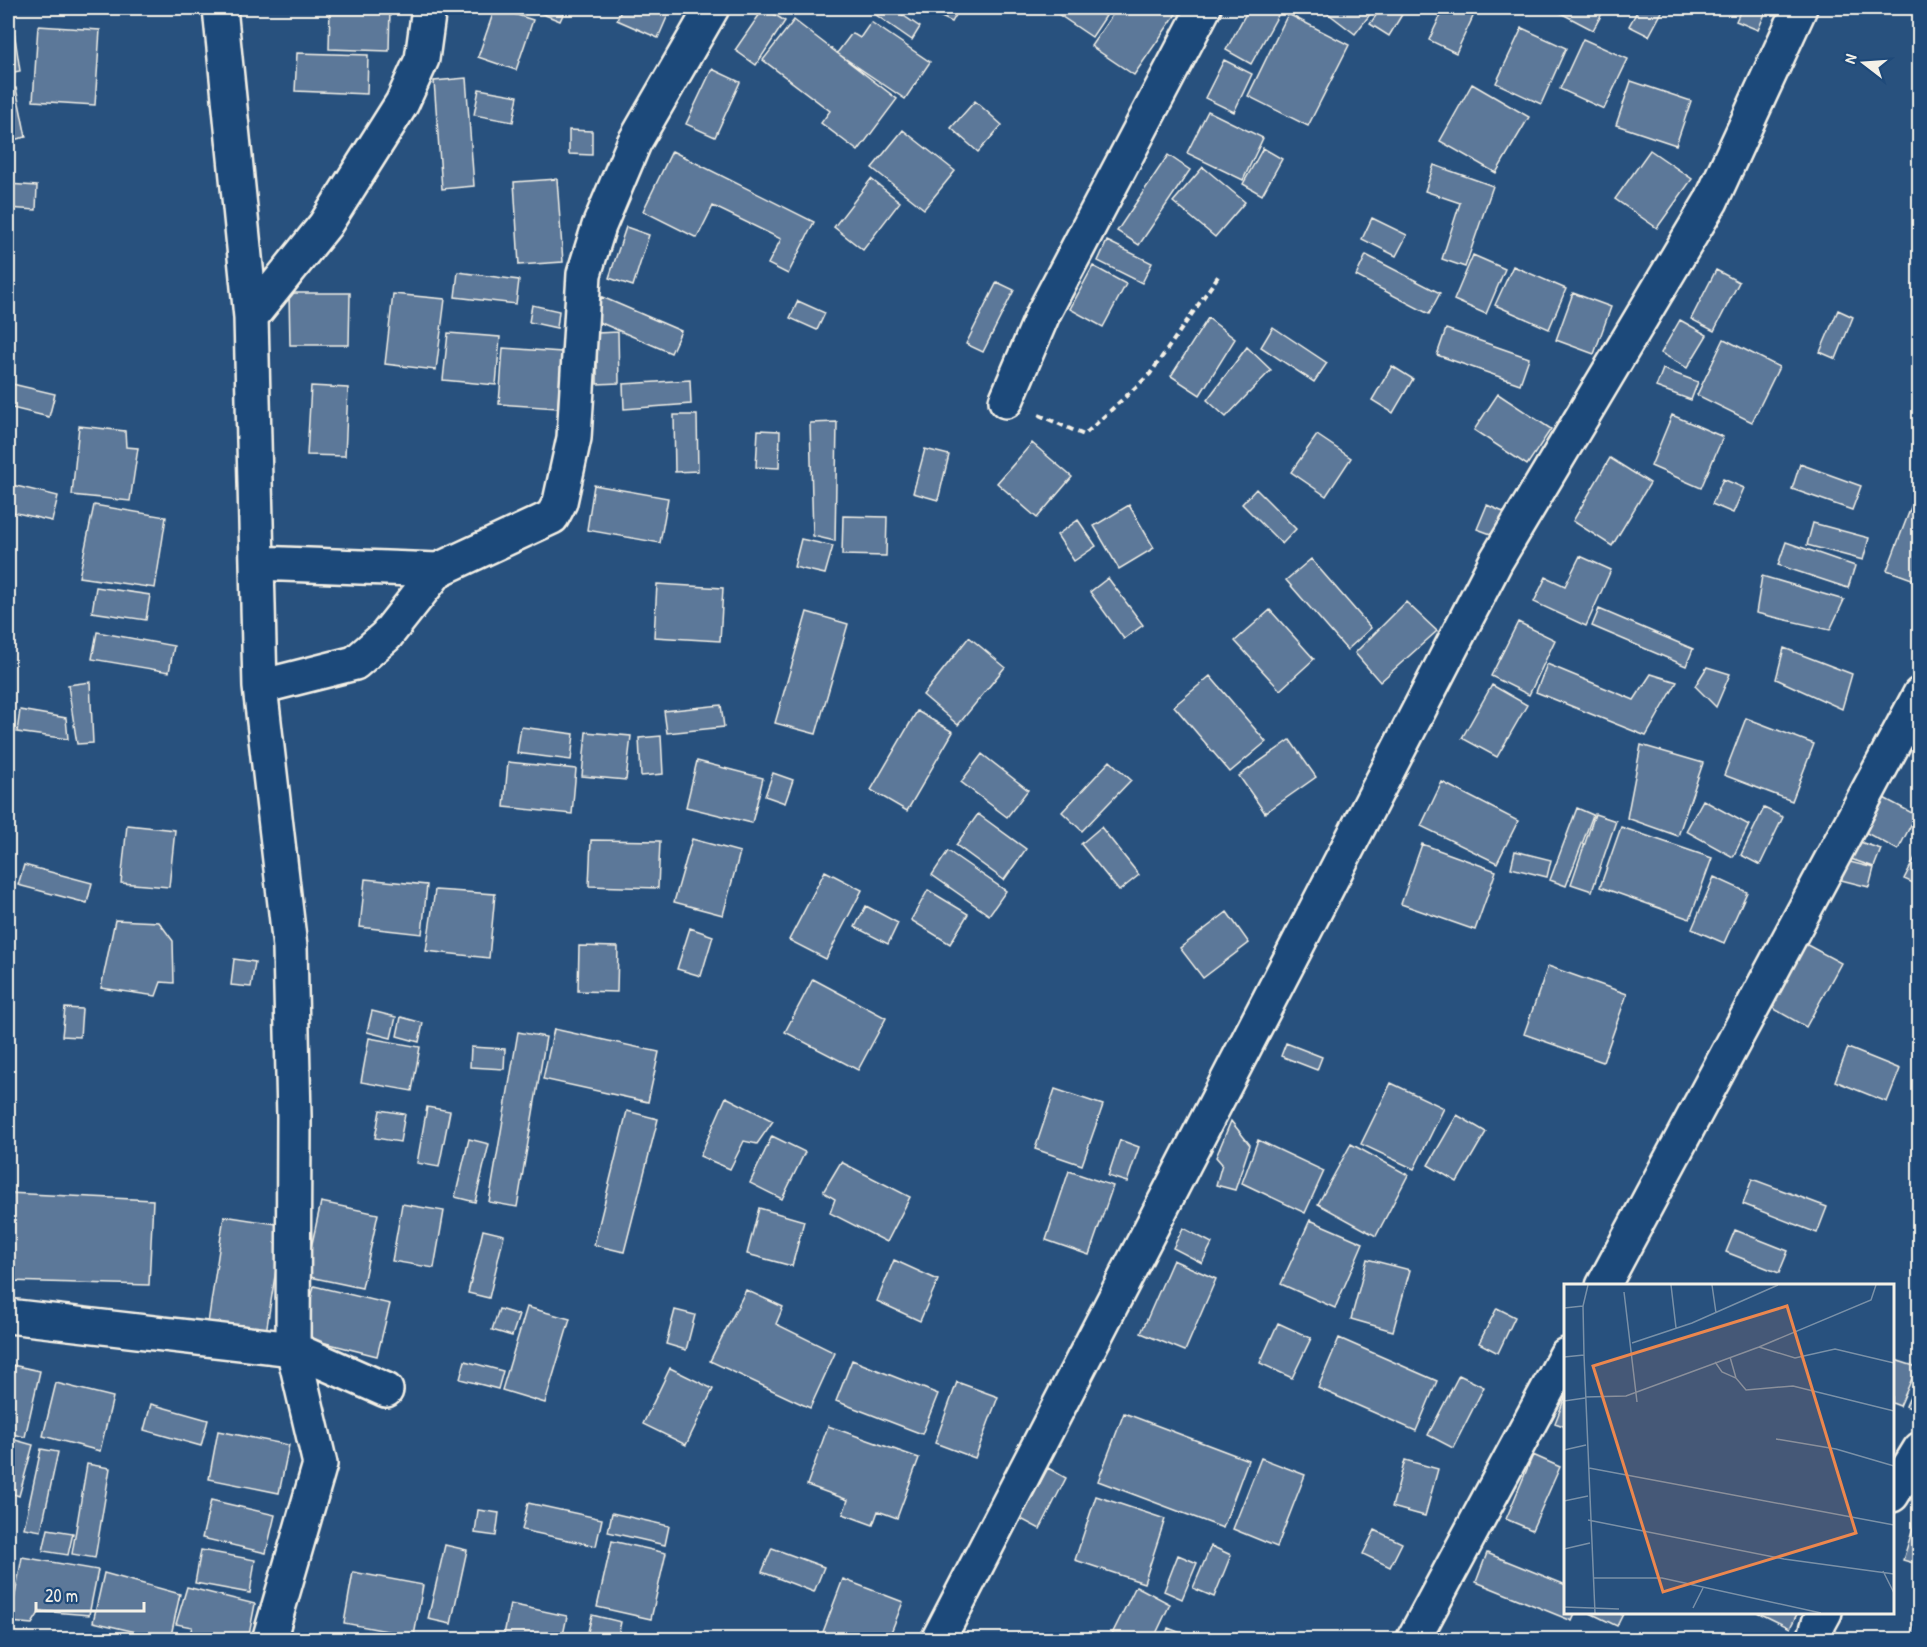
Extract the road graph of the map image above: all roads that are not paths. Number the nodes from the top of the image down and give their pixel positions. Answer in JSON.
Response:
{"nodes":[{"id":1,"x":220,"y":8,"type":"edge"},
{"id":2,"x":429,"y":8,"type":"edge"},
{"id":3,"x":712,"y":8,"type":"edge"},
{"id":4,"x":1204,"y":8,"type":"edge"},
{"id":5,"x":1800,"y":8,"type":"edge"},
{"id":6,"x":251,"y":317,"type":"junction"},
{"id":7,"x":1006,"y":401,"type":"road end"},
{"id":8,"x":256,"y":564,"type":"junction"},
{"id":9,"x":438,"y":570,"type":"junction"},
{"id":10,"x":260,"y":687,"type":"junction"},
{"id":11,"x":1920,"y":694,"type":"edge"},
{"id":12,"x":1604,"y":1284,"type":"edge"},
{"id":13,"x":8,"y":1316,"type":"edge"},
{"id":14,"x":293,"y":1349,"type":"junction"},
{"id":15,"x":1564,"y":1359,"type":"edge"},
{"id":16,"x":386,"y":1390,"type":"dead end"},
{"id":17,"x":1920,"y":1449,"type":"edge"},
{"id":18,"x":1894,"y":1494,"type":"edge"},
{"id":19,"x":1824,"y":1614,"type":"edge"},
{"id":20,"x":269,"y":1640,"type":"edge"},
{"id":21,"x":938,"y":1640,"type":"edge"},
{"id":22,"x":1413,"y":1640,"type":"edge"},
{"id":23,"x":1814,"y":1640,"type":"edge"}],
"edges":[{"from":1,"to":6,"type":"street"},
{"from":2,"to":6,"type":"street"},
{"from":3,"to":9,"type":"street"},
{"from":4,"to":7,"type":"street"},
{"from":5,"to":21,"type":"street"},
{"from":6,"to":8,"type":"street"},
{"from":8,"to":9,"type":"street"},
{"from":8,"to":10,"type":"street"},
{"from":9,"to":10,"type":"street"},
{"from":10,"to":14,"type":"street"},
{"from":11,"to":12,"type":"street"},
{"from":13,"to":14,"type":"street"},
{"from":14,"to":16,"type":"street"},
{"from":14,"to":20,"type":"street"},
{"from":15,"to":22,"type":"street"},
{"from":17,"to":18,"type":"street"},
{"from":19,"to":23,"type":"street"}]}
